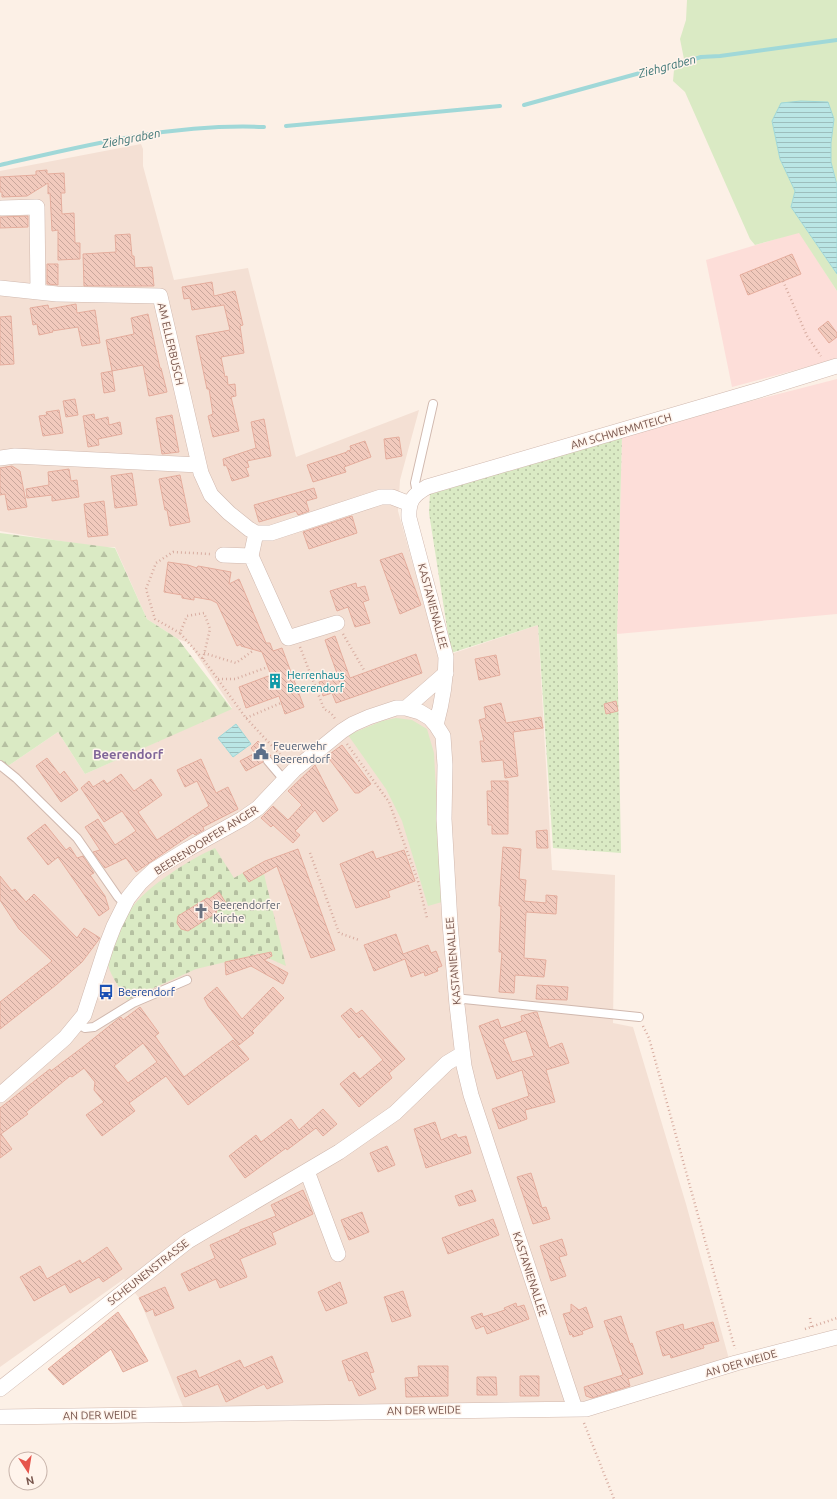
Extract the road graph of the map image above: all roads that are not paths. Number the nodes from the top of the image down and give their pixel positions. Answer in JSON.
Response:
{"nodes":[{"id":1,"x":2,"y":208,"type":"dead end"},
{"id":2,"x":0,"y":288,"type":"edge"},
{"id":3,"x":38,"y":292,"type":"junction"},
{"id":4,"x":833,"y":367,"type":"edge"},
{"id":5,"x":433,"y":404,"type":"dead end"},
{"id":6,"x":0,"y":458,"type":"edge"},
{"id":7,"x":199,"y":465,"type":"junction"},
{"id":8,"x":413,"y":498,"type":"junction"},
{"id":9,"x":256,"y":533,"type":"junction"},
{"id":10,"x":223,"y":555,"type":"road end"},
{"id":11,"x":251,"y":556,"type":"junction"},
{"id":12,"x":337,"y":624,"type":"road end"},
{"id":13,"x":446,"y":673,"type":"junction"},
{"id":14,"x":406,"y":708,"type":"junction"},
{"id":15,"x":436,"y":725,"type":"junction"},
{"id":16,"x":268,"y":761,"type":"dead end"},
{"id":17,"x":0,"y":765,"type":"edge"},
{"id":18,"x":290,"y":776,"type":"junction"},
{"id":19,"x":125,"y":904,"type":"junction"},
{"id":20,"x":187,"y":980,"type":"dead end"},
{"id":21,"x":456,"y":999,"type":"junction"},
{"id":22,"x":639,"y":1017,"type":"road end"},
{"id":23,"x":78,"y":1023,"type":"junction"},
{"id":24,"x":462,"y":1054,"type":"junction"},
{"id":25,"x":0,"y":1095,"type":"edge"},
{"id":26,"x":307,"y":1171,"type":"junction"},
{"id":27,"x":338,"y":1254,"type":"dead end"},
{"id":28,"x":837,"y":1337,"type":"edge"},
{"id":29,"x":0,"y":1389,"type":"edge"},
{"id":30,"x":575,"y":1409,"type":"junction"},
{"id":31,"x":0,"y":1417,"type":"edge"}],
"edges":[{"from":1,"to":3,"type":"street"},
{"from":2,"to":3,"type":"street","name":"AM ELLERBUSCH"},
{"from":3,"to":7,"type":"street","name":"AM ELLERBUSCH"},
{"from":4,"to":8,"type":"street","name":"AM SCHWEMMTEICH"},
{"from":5,"to":8,"type":"lane"},
{"from":6,"to":7,"type":"street"},
{"from":7,"to":9,"type":"street","name":"AM ELLERBUSCH"},
{"from":8,"to":9,"type":"street"},
{"from":8,"to":13,"type":"street","name":"KASTANIENALLEE"},
{"from":9,"to":11,"type":"street"},
{"from":10,"to":11,"type":"street"},
{"from":11,"to":12,"type":"street"},
{"from":13,"to":14,"type":"street"},
{"from":13,"to":15,"type":"street","name":"KASTANIENALLEE"},
{"from":14,"to":15,"type":"street","name":"BEERENDORFER ANGER"},
{"from":14,"to":18,"type":"street","name":"BEERENDORFER ANGER"},
{"from":15,"to":21,"type":"street","name":"KASTANIENALLEE"},
{"from":16,"to":18,"type":"lane"},
{"from":17,"to":19,"type":"lane"},
{"from":18,"to":19,"type":"street","name":"BEERENDORFER ANGER"},
{"from":19,"to":23,"type":"street","name":"BEERENDORFER ANGER"},
{"from":20,"to":23,"type":"lane"},
{"from":21,"to":22,"type":"lane"},
{"from":21,"to":24,"type":"street","name":"KASTANIENALLEE"},
{"from":23,"to":25,"type":"street","name":"BEERENDORFER ANGER"},
{"from":24,"to":26,"type":"street","name":"SCHEUNENSTRASSE"},
{"from":24,"to":30,"type":"street","name":"KASTANIENALLEE"},
{"from":26,"to":27,"type":"street"},
{"from":26,"to":29,"type":"street","name":"SCHEUNENSTRASSE"},
{"from":28,"to":30,"type":"street","name":"AN DER WEIDE"},
{"from":30,"to":31,"type":"street","name":"AN DER WEIDE"}]}
